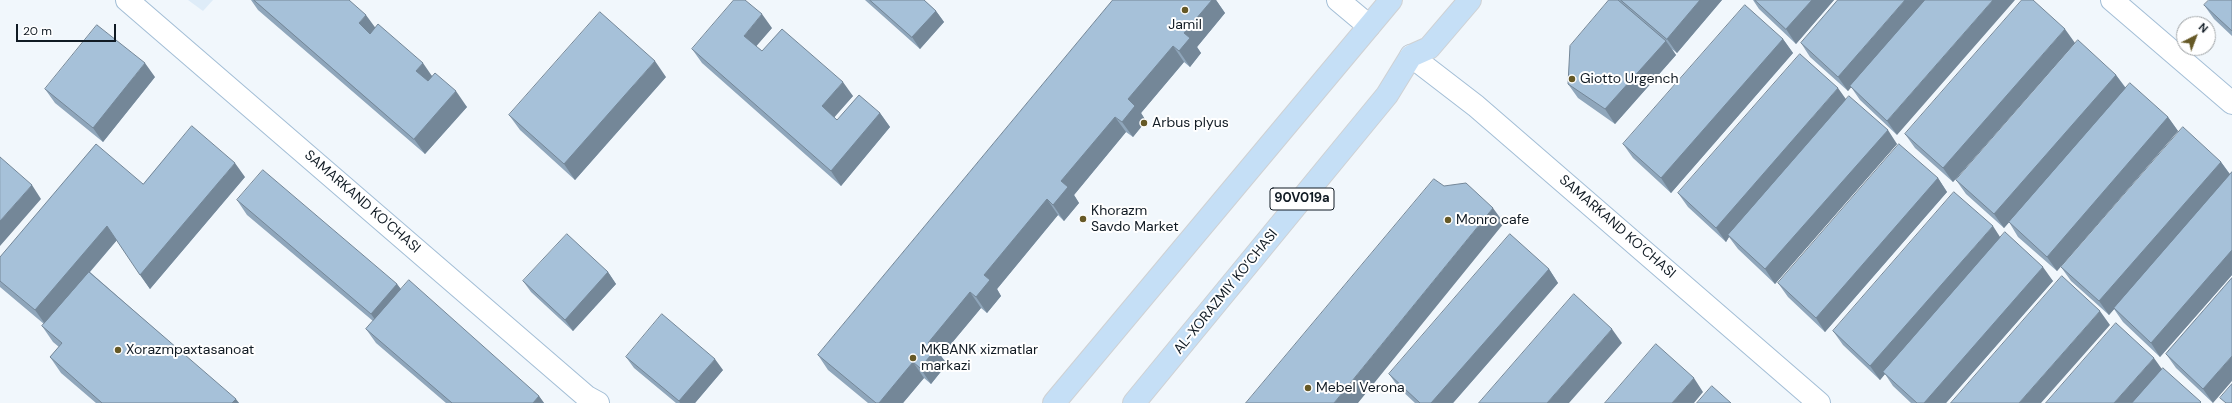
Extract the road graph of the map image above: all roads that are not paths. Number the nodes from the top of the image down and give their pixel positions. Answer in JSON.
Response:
{"nodes":[{"id":1,"x":127,"y":0,"type":"edge"},
{"id":2,"x":1338,"y":0,"type":"edge"},
{"id":3,"x":1390,"y":0,"type":"edge"},
{"id":4,"x":1470,"y":0,"type":"edge"},
{"id":5,"x":2112,"y":0,"type":"edge"},
{"id":6,"x":1369,"y":26,"type":"junction"},
{"id":7,"x":1411,"y":56,"type":"junction"},
{"id":8,"x":2232,"y":103,"type":"edge"},
{"id":9,"x":589,"y":401,"type":"edge"},
{"id":10,"x":1054,"y":403,"type":"edge"},
{"id":11,"x":1134,"y":403,"type":"edge"},
{"id":12,"x":1819,"y":403,"type":"edge"}],
"edges":[{"from":1,"to":9,"type":"street","name":"SAMARKAND KO'CHASI"},
{"from":2,"to":6,"type":"street"},
{"from":3,"to":6,"type":"main road"},
{"from":4,"to":7,"type":"main road"},
{"from":5,"to":8,"type":"street"},
{"from":6,"to":10,"type":"main road"},
{"from":7,"to":11,"type":"main road","name":"AL-XORAZMIY KO’CHASI","number":"90V019a"},
{"from":7,"to":12,"type":"street","name":"SAMARKAND KO’CHASI"}]}
